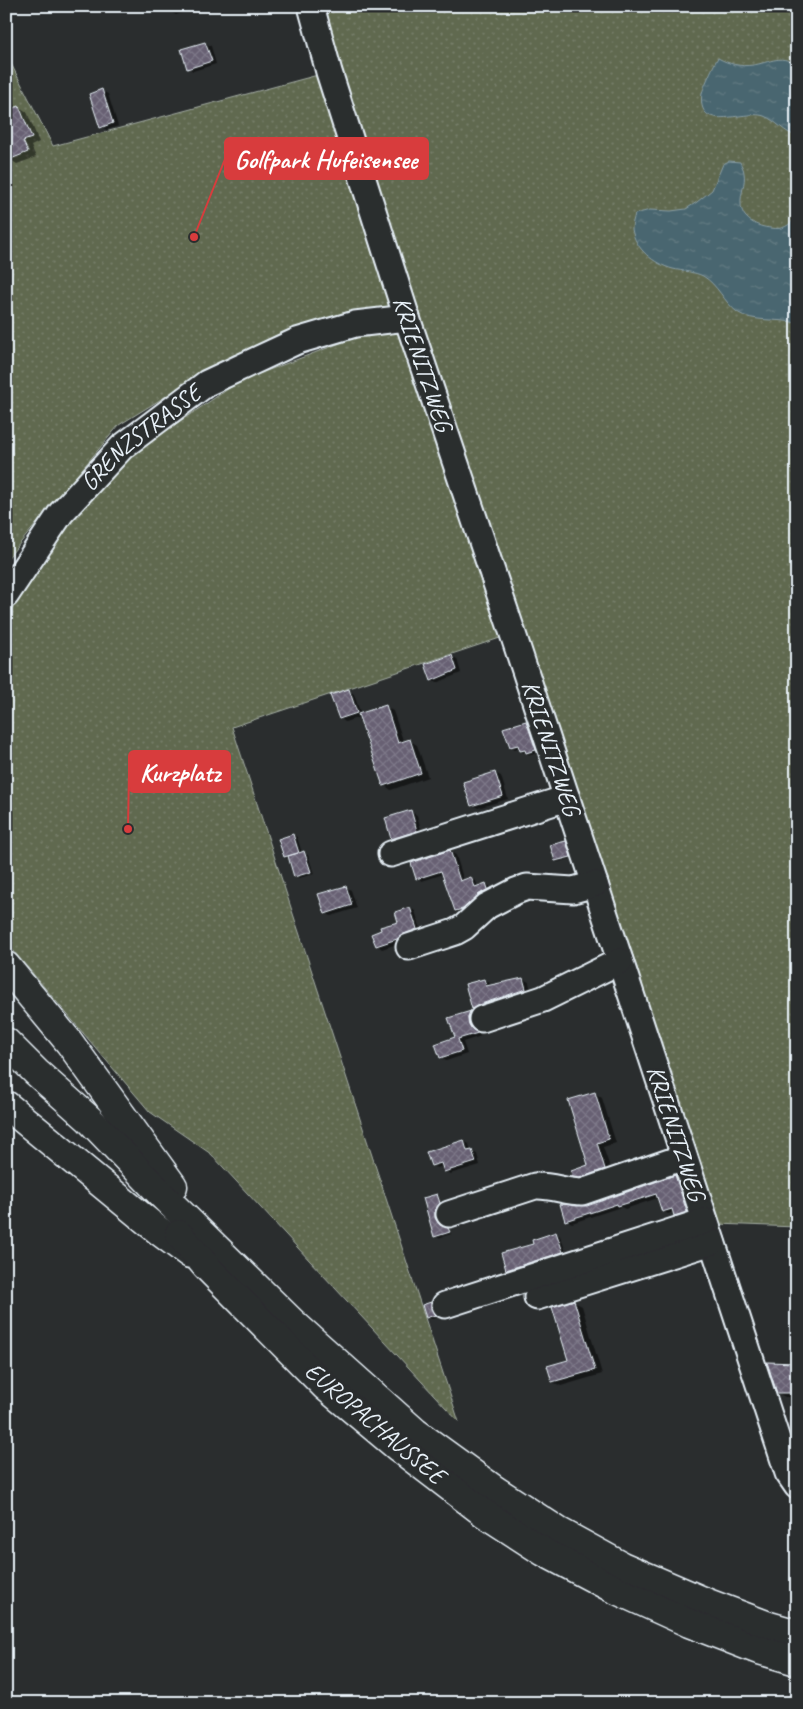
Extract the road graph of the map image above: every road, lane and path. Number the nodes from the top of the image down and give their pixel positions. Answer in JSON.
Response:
{"nodes":[{"id":1,"x":312,"y":6,"type":"edge"},
{"id":2,"x":407,"y":318,"type":"junction"},
{"id":3,"x":6,"y":595,"type":"edge"},
{"id":4,"x":567,"y":798,"type":"junction"},
{"id":5,"x":391,"y":854,"type":"dead end"},
{"id":6,"x":595,"y":884,"type":"junction"},
{"id":7,"x":409,"y":947,"type":"dead end"},
{"id":8,"x":620,"y":961,"type":"junction"},
{"id":9,"x":6,"y":966,"type":"edge"},
{"id":10,"x":482,"y":1019,"type":"dead end"},
{"id":11,"x":6,"y":1042,"type":"edge"},
{"id":12,"x":6,"y":1105,"type":"edge"},
{"id":13,"x":684,"y":1157,"type":"junction"},
{"id":14,"x":449,"y":1214,"type":"dead end"},
{"id":15,"x":709,"y":1231,"type":"junction"},
{"id":16,"x":210,"y":1256,"type":"junction"},
{"id":17,"x":538,"y":1297,"type":"dead end"},
{"id":18,"x":445,"y":1305,"type":"dead end"},
{"id":19,"x":797,"y":1486,"type":"edge"},
{"id":20,"x":797,"y":1634,"type":"edge"},
{"id":21,"x":797,"y":1661,"type":"edge"}],
"edges":[{"from":1,"to":2,"type":"street","name":"KRIENITZWEG"},
{"from":2,"to":3,"type":"street","name":"GRENZSTRASSE"},
{"from":2,"to":4,"type":"street","name":"KRIENITZWEG"},
{"from":4,"to":5,"type":"street"},
{"from":4,"to":6,"type":"street","name":"KRIENITZWEG"},
{"from":6,"to":7,"type":"street"},
{"from":6,"to":8,"type":"street","name":"KRIENITZWEG"},
{"from":8,"to":10,"type":"street"},
{"from":8,"to":13,"type":"street","name":"KRIENITZWEG"},
{"from":9,"to":16,"type":"main road"},
{"from":11,"to":16,"type":"main road","name":"EUROPACHAUSSEE"},
{"from":12,"to":16,"type":"main road"},
{"from":13,"to":14,"type":"street"},
{"from":13,"to":15,"type":"street","name":"KRIENITZWEG"},
{"from":15,"to":17,"type":"street"},
{"from":15,"to":18,"type":"street"},
{"from":15,"to":19,"type":"street","name":"KRIENITZWEG"},
{"from":16,"to":20,"type":"main road","name":"EUROPACHAUSSEE"},
{"from":16,"to":21,"type":"main road","name":"EUROPACHAUSSEE"}]}
